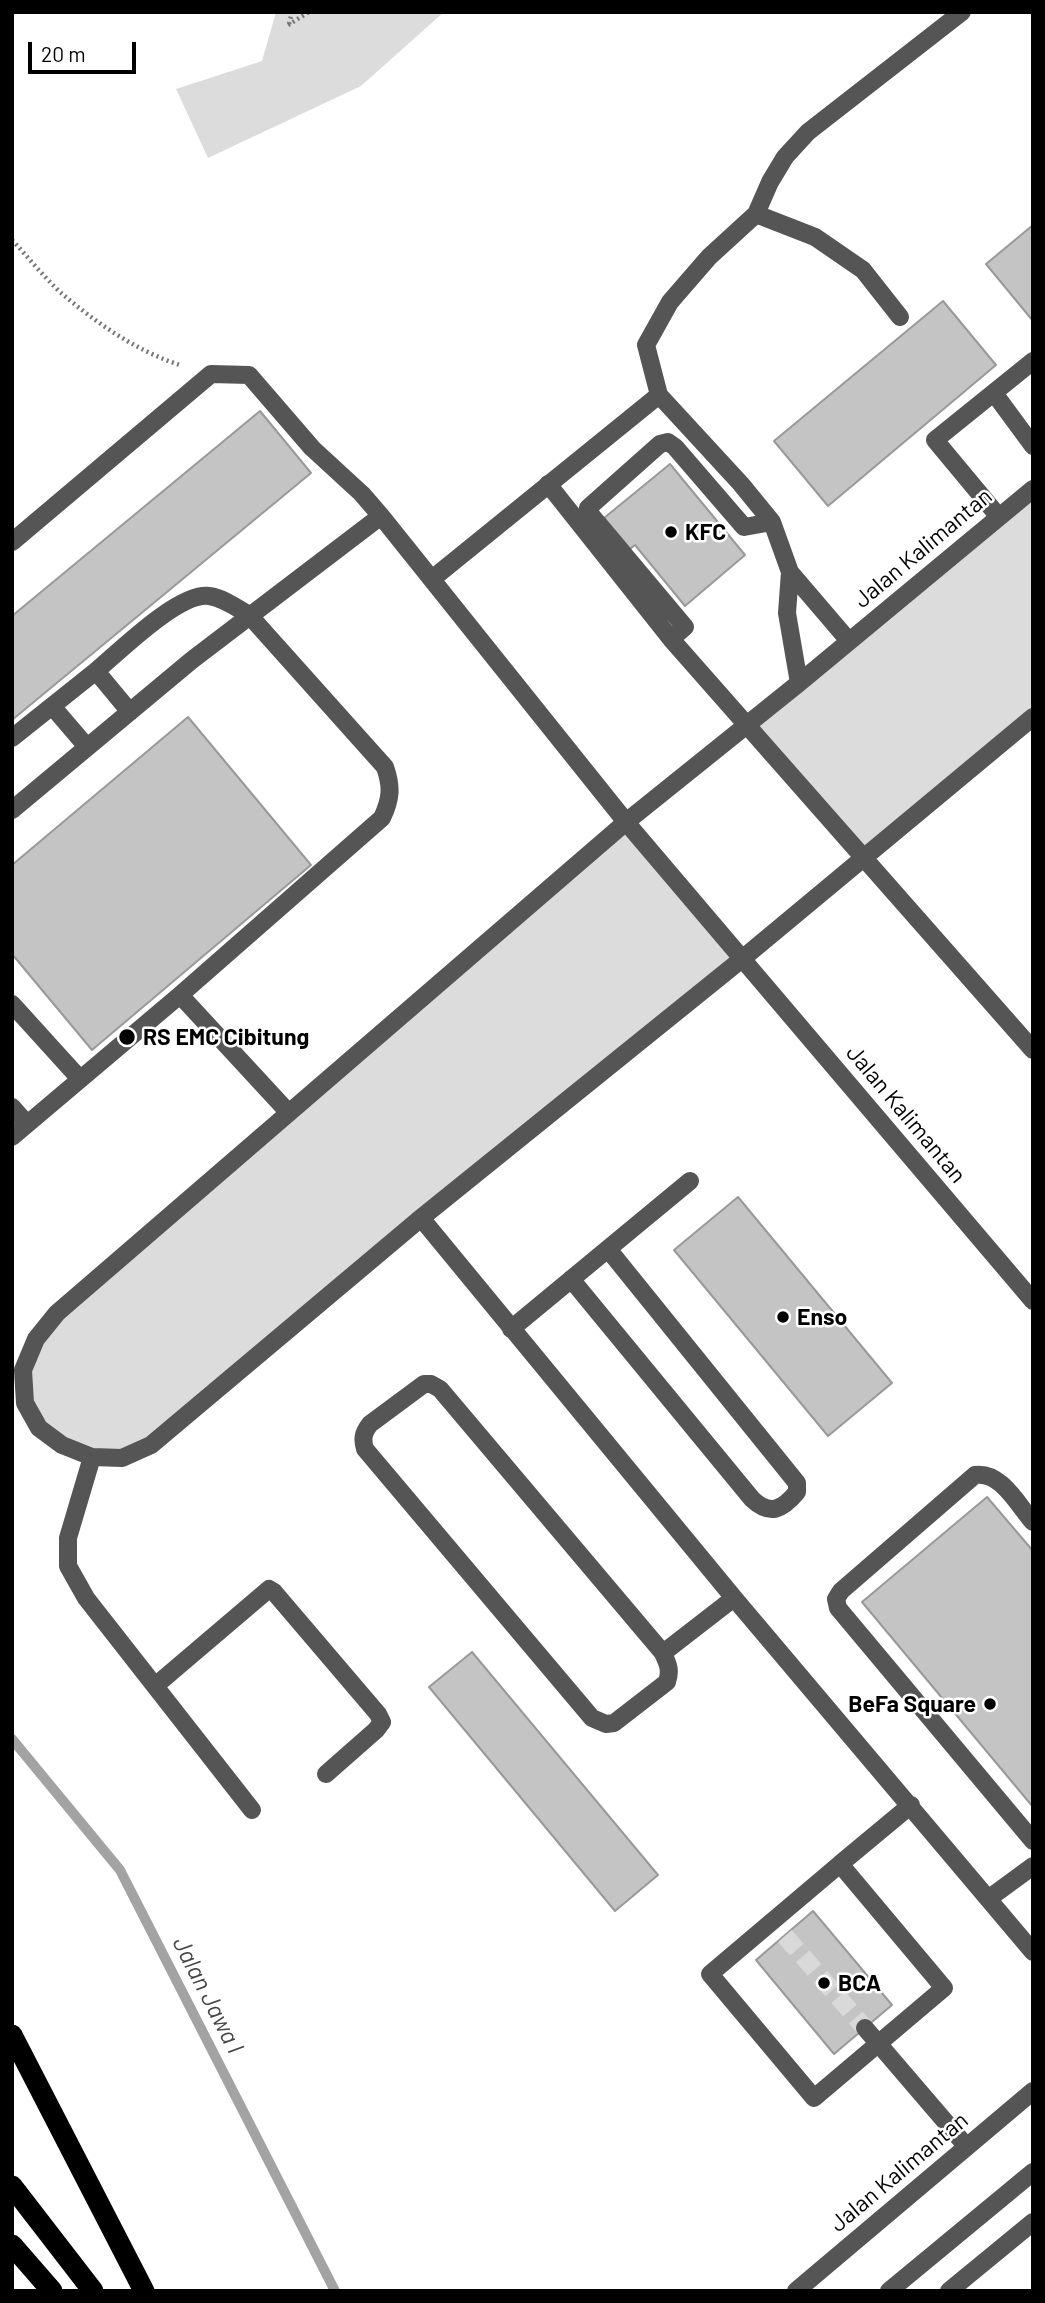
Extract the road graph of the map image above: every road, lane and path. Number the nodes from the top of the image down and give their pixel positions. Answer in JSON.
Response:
{"nodes":[{"id":1,"x":292,"y":12,"type":"edge"},
{"id":2,"x":309,"y":12,"type":"edge"},
{"id":3,"x":962,"y":12,"type":"edge"},
{"id":4,"x":755,"y":214,"type":"junction"},
{"id":5,"x":12,"y":240,"type":"edge"},
{"id":6,"x":900,"y":317,"type":"dead end"},
{"id":7,"x":1033,"y":361,"type":"edge"},
{"id":8,"x":211,"y":374,"type":"junction"},
{"id":9,"x":994,"y":393,"type":"junction"},
{"id":10,"x":659,"y":395,"type":"junction"},
{"id":11,"x":1033,"y":446,"type":"edge"},
{"id":12,"x":548,"y":484,"type":"junction"},
{"id":13,"x":1033,"y":489,"type":"edge"},
{"id":14,"x":381,"y":516,"type":"junction"},
{"id":15,"x":999,"y":517,"type":"junction"},
{"id":16,"x":772,"y":522,"type":"junction"},
{"id":17,"x":12,"y":542,"type":"edge"},
{"id":18,"x":790,"y":572,"type":"junction"},
{"id":19,"x":432,"y":579,"type":"junction"},
{"id":20,"x":249,"y":615,"type":"junction"},
{"id":21,"x":671,"y":639,"type":"junction"},
{"id":22,"x":849,"y":641,"type":"junction"},
{"id":23,"x":96,"y":671,"type":"junction"},
{"id":24,"x":799,"y":683,"type":"junction"},
{"id":25,"x":52,"y":706,"type":"junction"},
{"id":26,"x":130,"y":712,"type":"junction"},
{"id":27,"x":1033,"y":717,"type":"edge"},
{"id":28,"x":748,"y":724,"type":"junction"},
{"id":29,"x":12,"y":738,"type":"edge"},
{"id":30,"x":88,"y":747,"type":"junction"},
{"id":31,"x":14,"y":805,"type":"edge"},
{"id":32,"x":626,"y":822,"type":"junction"},
{"id":33,"x":863,"y":858,"type":"junction"},
{"id":34,"x":742,"y":959,"type":"junction"},
{"id":35,"x":180,"y":995,"type":"junction"},
{"id":36,"x":12,"y":1004,"type":"edge"},
{"id":37,"x":1033,"y":1050,"type":"edge"},
{"id":38,"x":80,"y":1079,"type":"junction"},
{"id":39,"x":12,"y":1107,"type":"edge"},
{"id":40,"x":289,"y":1113,"type":"junction"},
{"id":41,"x":27,"y":1124,"type":"junction"},
{"id":42,"x":12,"y":1137,"type":"edge"},
{"id":43,"x":690,"y":1181,"type":"dead end"},
{"id":44,"x":421,"y":1218,"type":"junction"},
{"id":45,"x":608,"y":1248,"type":"junction"},
{"id":46,"x":571,"y":1279,"type":"junction"},
{"id":47,"x":1033,"y":1301,"type":"edge"},
{"id":48,"x":511,"y":1329,"type":"junction"},
{"id":49,"x":92,"y":1457,"type":"junction"},
{"id":50,"x":1033,"y":1522,"type":"edge"},
{"id":51,"x":734,"y":1598,"type":"junction"},
{"id":52,"x":663,"y":1653,"type":"junction"},
{"id":53,"x":155,"y":1686,"type":"junction"},
{"id":54,"x":326,"y":1774,"type":"dead end"},
{"id":55,"x":911,"y":1805,"type":"junction"},
{"id":56,"x":252,"y":1810,"type":"dead end"},
{"id":57,"x":1033,"y":1841,"type":"edge"},
{"id":58,"x":840,"y":1864,"type":"junction"},
{"id":59,"x":1033,"y":1866,"type":"edge"},
{"id":60,"x":988,"y":1899,"type":"junction"},
{"id":61,"x":772,"y":1921,"type":"junction"},
{"id":62,"x":785,"y":1936,"type":"tunnel mouth"},
{"id":63,"x":1033,"y":1952,"type":"edge"},
{"id":64,"x":865,"y":2028,"type":"tunnel mouth"},
{"id":65,"x":12,"y":2035,"type":"edge"},
{"id":66,"x":878,"y":2044,"type":"junction"},
{"id":67,"x":1033,"y":2091,"type":"edge"},
{"id":68,"x":967,"y":2147,"type":"junction"},
{"id":69,"x":1033,"y":2172,"type":"edge"},
{"id":70,"x":12,"y":2186,"type":"edge"},
{"id":71,"x":1033,"y":2222,"type":"edge"},
{"id":72,"x":12,"y":2245,"type":"edge"},
{"id":73,"x":12,"y":2266,"type":"edge"},
{"id":74,"x":35,"y":2291,"type":"edge"},
{"id":75,"x":52,"y":2291,"type":"edge"},
{"id":76,"x":93,"y":2291,"type":"edge"},
{"id":77,"x":144,"y":2291,"type":"edge"},
{"id":78,"x":796,"y":2291,"type":"edge"},
{"id":79,"x":889,"y":2291,"type":"edge"},
{"id":80,"x":949,"y":2291,"type":"edge"}],
"edges":[{"from":1,"to":2,"type":"path"},
{"from":3,"to":4,"type":"street"},
{"from":4,"to":6,"type":"street"},
{"from":4,"to":10,"type":"street"},
{"from":5,"to":8,"type":"path"},
{"from":7,"to":9,"type":"street"},
{"from":8,"to":14,"type":"street"},
{"from":8,"to":17,"type":"street"},
{"from":9,"to":11,"type":"street"},
{"from":9,"to":15,"type":"street"},
{"from":10,"to":12,"type":"street"},
{"from":10,"to":16,"type":"street"},
{"from":12,"to":19,"type":"street"},
{"from":12,"to":21,"type":"street"},
{"from":13,"to":15,"type":"street","name":"Jalan Kalimantan"},
{"from":14,"to":19,"type":"street"},
{"from":14,"to":20,"type":"street"},
{"from":15,"to":22,"type":"street","name":"Jalan Kalimantan"},
{"from":16,"to":18,"type":"street"},
{"from":16,"to":21,"type":"street"},
{"from":18,"to":22,"type":"street"},
{"from":18,"to":24,"type":"street"},
{"from":19,"to":32,"type":"street"},
{"from":20,"to":23,"type":"street"},
{"from":20,"to":26,"type":"street"},
{"from":20,"to":35,"type":"street"},
{"from":21,"to":28,"type":"street"},
{"from":22,"to":24,"type":"street","name":"Jalan Kalimantan"},
{"from":23,"to":25,"type":"street"},
{"from":23,"to":26,"type":"street"},
{"from":24,"to":28,"type":"street","name":"Jalan Kalimantan"},
{"from":25,"to":29,"type":"street"},
{"from":25,"to":30,"type":"street"},
{"from":26,"to":30,"type":"street"},
{"from":27,"to":33,"type":"street"},
{"from":28,"to":32,"type":"street","name":"Jalan Kalimantan"},
{"from":28,"to":33,"type":"street"},
{"from":30,"to":31,"type":"street"},
{"from":32,"to":34,"type":"street","name":"Jalan Kalimantan"},
{"from":32,"to":40,"type":"street"},
{"from":33,"to":34,"type":"street"},
{"from":33,"to":37,"type":"street"},
{"from":34,"to":44,"type":"street"},
{"from":34,"to":47,"type":"street","name":"Jalan Kalimantan"},
{"from":35,"to":38,"type":"street"},
{"from":35,"to":40,"type":"street"},
{"from":36,"to":38,"type":"street"},
{"from":38,"to":41,"type":"street"},
{"from":39,"to":41,"type":"street"},
{"from":40,"to":49,"type":"street"},
{"from":41,"to":42,"type":"street"},
{"from":43,"to":45,"type":"street"},
{"from":44,"to":48,"type":"street"},
{"from":44,"to":49,"type":"street"},
{"from":45,"to":46,"type":"street"},
{"from":45,"to":46,"type":"street"},
{"from":46,"to":48,"type":"street"},
{"from":48,"to":51,"type":"street"},
{"from":49,"to":53,"type":"street"},
{"from":50,"to":57,"type":"street"},
{"from":51,"to":52,"type":"street"},
{"from":51,"to":55,"type":"street"},
{"from":52,"to":52,"type":"street"},
{"from":53,"to":54,"type":"street"},
{"from":53,"to":56,"type":"street"},
{"from":55,"to":58,"type":"street"},
{"from":55,"to":60,"type":"street"},
{"from":58,"to":61,"type":"street"},
{"from":58,"to":66,"type":"street"},
{"from":59,"to":60,"type":"street"},
{"from":60,"to":63,"type":"street"},
{"from":61,"to":62,"type":"street"},
{"from":61,"to":66,"type":"street"},
{"from":64,"to":66,"type":"street"},
{"from":65,"to":77,"type":"highway"},
{"from":66,"to":68,"type":"street"},
{"from":67,"to":68,"type":"street","name":"Jalan Kalimantan"},
{"from":68,"to":78,"type":"street","name":"Jalan Kalimantan"},
{"from":69,"to":79,"type":"street"},
{"from":70,"to":76,"type":"highway"},
{"from":71,"to":80,"type":"street"},
{"from":72,"to":75,"type":"highway"},
{"from":73,"to":74,"type":"highway"}]}
